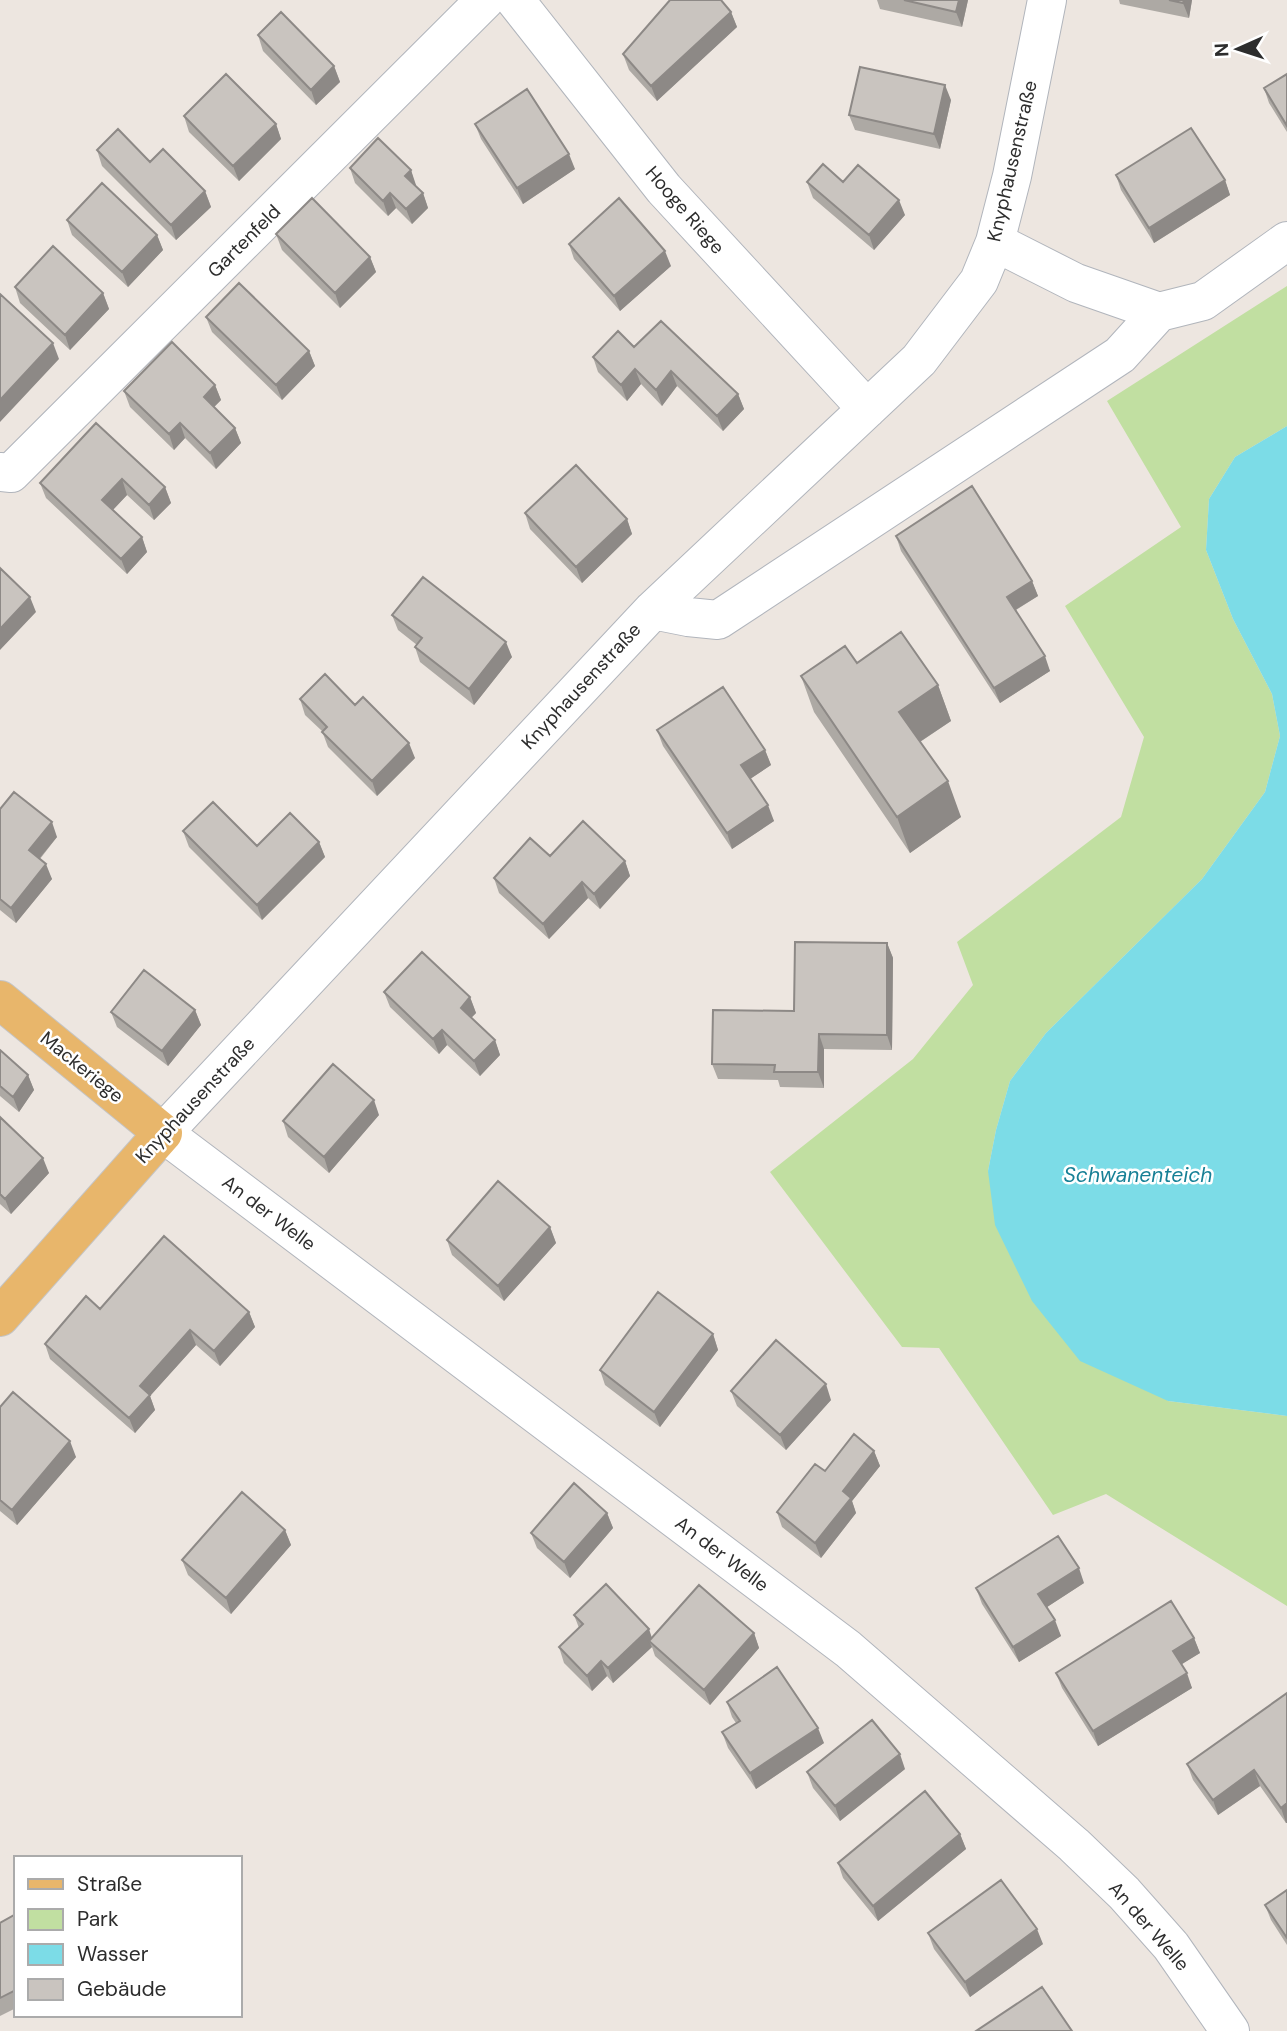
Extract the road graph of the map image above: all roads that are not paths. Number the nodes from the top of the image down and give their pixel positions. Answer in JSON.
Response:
{"nodes":[{"id":1,"x":485,"y":0,"type":"edge"},
{"id":2,"x":515,"y":0,"type":"edge"},
{"id":3,"x":1047,"y":0,"type":"edge"},
{"id":4,"x":1287,"y":241,"type":"edge"},
{"id":5,"x":995,"y":242,"type":"junction"},
{"id":6,"x":1159,"y":312,"type":"junction"},
{"id":7,"x":867,"y":409,"type":"junction"},
{"id":8,"x":0,"y":472,"type":"edge"},
{"id":9,"x":653,"y":610,"type":"junction"},
{"id":10,"x":0,"y":1000,"type":"edge"},
{"id":11,"x":163,"y":1133,"type":"junction"},
{"id":12,"x":0,"y":1317,"type":"edge"},
{"id":13,"x":1230,"y":2031,"type":"edge"}],
"edges":[{"from":1,"to":8,"type":"street","name":"Gartenfeld"},
{"from":2,"to":7,"type":"street","name":"Hooge Riege"},
{"from":3,"to":5,"type":"street","name":"Knyphausenstraße"},
{"from":4,"to":6,"type":"street"},
{"from":5,"to":6,"type":"street"},
{"from":5,"to":7,"type":"street","name":"Knyphausenstraße"},
{"from":6,"to":9,"type":"street"},
{"from":7,"to":9,"type":"street","name":"Knyphausenstraße"},
{"from":9,"to":11,"type":"street","name":"Knyphausenstraße"},
{"from":10,"to":11,"type":"main road","name":"Mackeriege"},
{"from":11,"to":12,"type":"main road","name":"Knyphausenstraße"},
{"from":11,"to":13,"type":"street","name":"An der Welle"}]}
